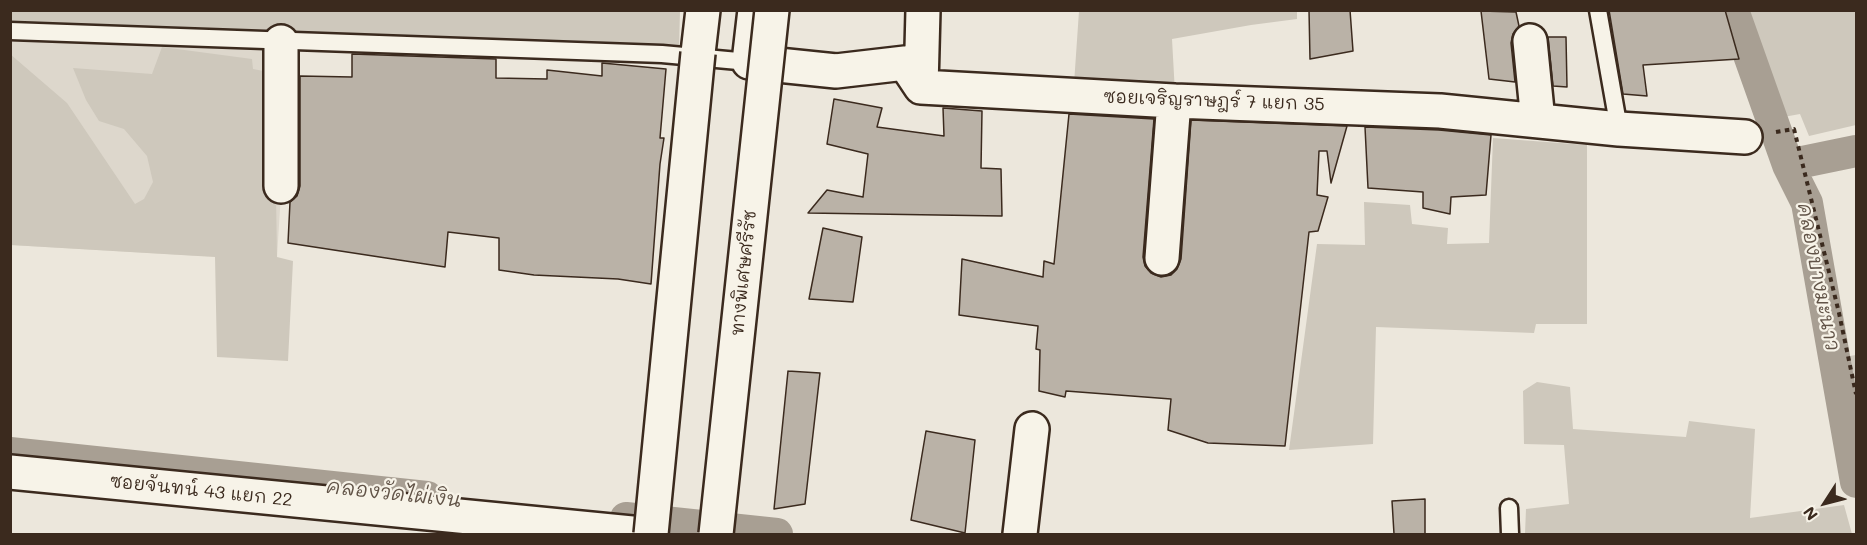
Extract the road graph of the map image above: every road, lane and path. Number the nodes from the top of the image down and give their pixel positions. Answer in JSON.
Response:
{"nodes":[{"id":1,"x":703,"y":10,"type":"edge"},
{"id":2,"x":755,"y":10,"type":"edge"},
{"id":3,"x":772,"y":10,"type":"edge"},
{"id":4,"x":923,"y":10,"type":"edge"},
{"id":5,"x":1598,"y":10,"type":"edge"},
{"id":6,"x":10,"y":31,"type":"edge"},
{"id":7,"x":1530,"y":41,"type":"dead end"},
{"id":8,"x":281,"y":42,"type":"junction"},
{"id":9,"x":748,"y":62,"type":"junction"},
{"id":10,"x":921,"y":87,"type":"junction"},
{"id":11,"x":1174,"y":100,"type":"junction"},
{"id":12,"x":1538,"y":121,"type":"junction"},
{"id":13,"x":1619,"y":129,"type":"junction"},
{"id":14,"x":1784,"y":131,"type":"dead end"},
{"id":15,"x":1745,"y":137,"type":"dead end"},
{"id":16,"x":281,"y":186,"type":"dead end"},
{"id":17,"x":1162,"y":258,"type":"dead end"},
{"id":18,"x":1857,"y":394,"type":"edge"},
{"id":19,"x":1032,"y":429,"type":"dead end"},
{"id":20,"x":10,"y":472,"type":"edge"},
{"id":21,"x":1509,"y":508,"type":"dead end"},
{"id":22,"x":642,"y":534,"type":"edge"},
{"id":23,"x":651,"y":534,"type":"edge"},
{"id":24,"x":716,"y":534,"type":"edge"},
{"id":25,"x":1020,"y":534,"type":"edge"},
{"id":26,"x":1510,"y":534,"type":"edge"}],
"edges":[{"from":1,"to":23,"type":"main road","bridge":true},
{"from":2,"to":9,"type":"main road"},
{"from":3,"to":24,"type":"main road","name":"ทางพิเศษศรีรัช","bridge":true},
{"from":4,"to":10,"type":"main road"},
{"from":5,"to":13,"type":"lane"},
{"from":6,"to":8,"type":"lane"},
{"from":7,"to":12,"type":"main road"},
{"from":8,"to":9,"type":"lane"},
{"from":8,"to":16,"type":"main road"},
{"from":9,"to":10,"type":"main road"},
{"from":10,"to":11,"type":"main road","name":"ซอยเจริญราษฎร์ 7 แยก 35"},
{"from":11,"to":12,"type":"main road","name":"ซอยเจริญราษฎร์ 7 แยก 35"},
{"from":11,"to":17,"type":"main road"},
{"from":12,"to":13,"type":"main road","name":"ซอยเจริญราษฎร์ 7 แยก 35"},
{"from":13,"to":15,"type":"main road","name":"ซอยเจริญราษฎร์ 7 แยก 35"},
{"from":14,"to":18,"type":"path"},
{"from":19,"to":25,"type":"main road"},
{"from":20,"to":22,"type":"main road","name":"ซอยจันทน์ 43 แยก 22"},
{"from":21,"to":26,"type":"lane"}]}
